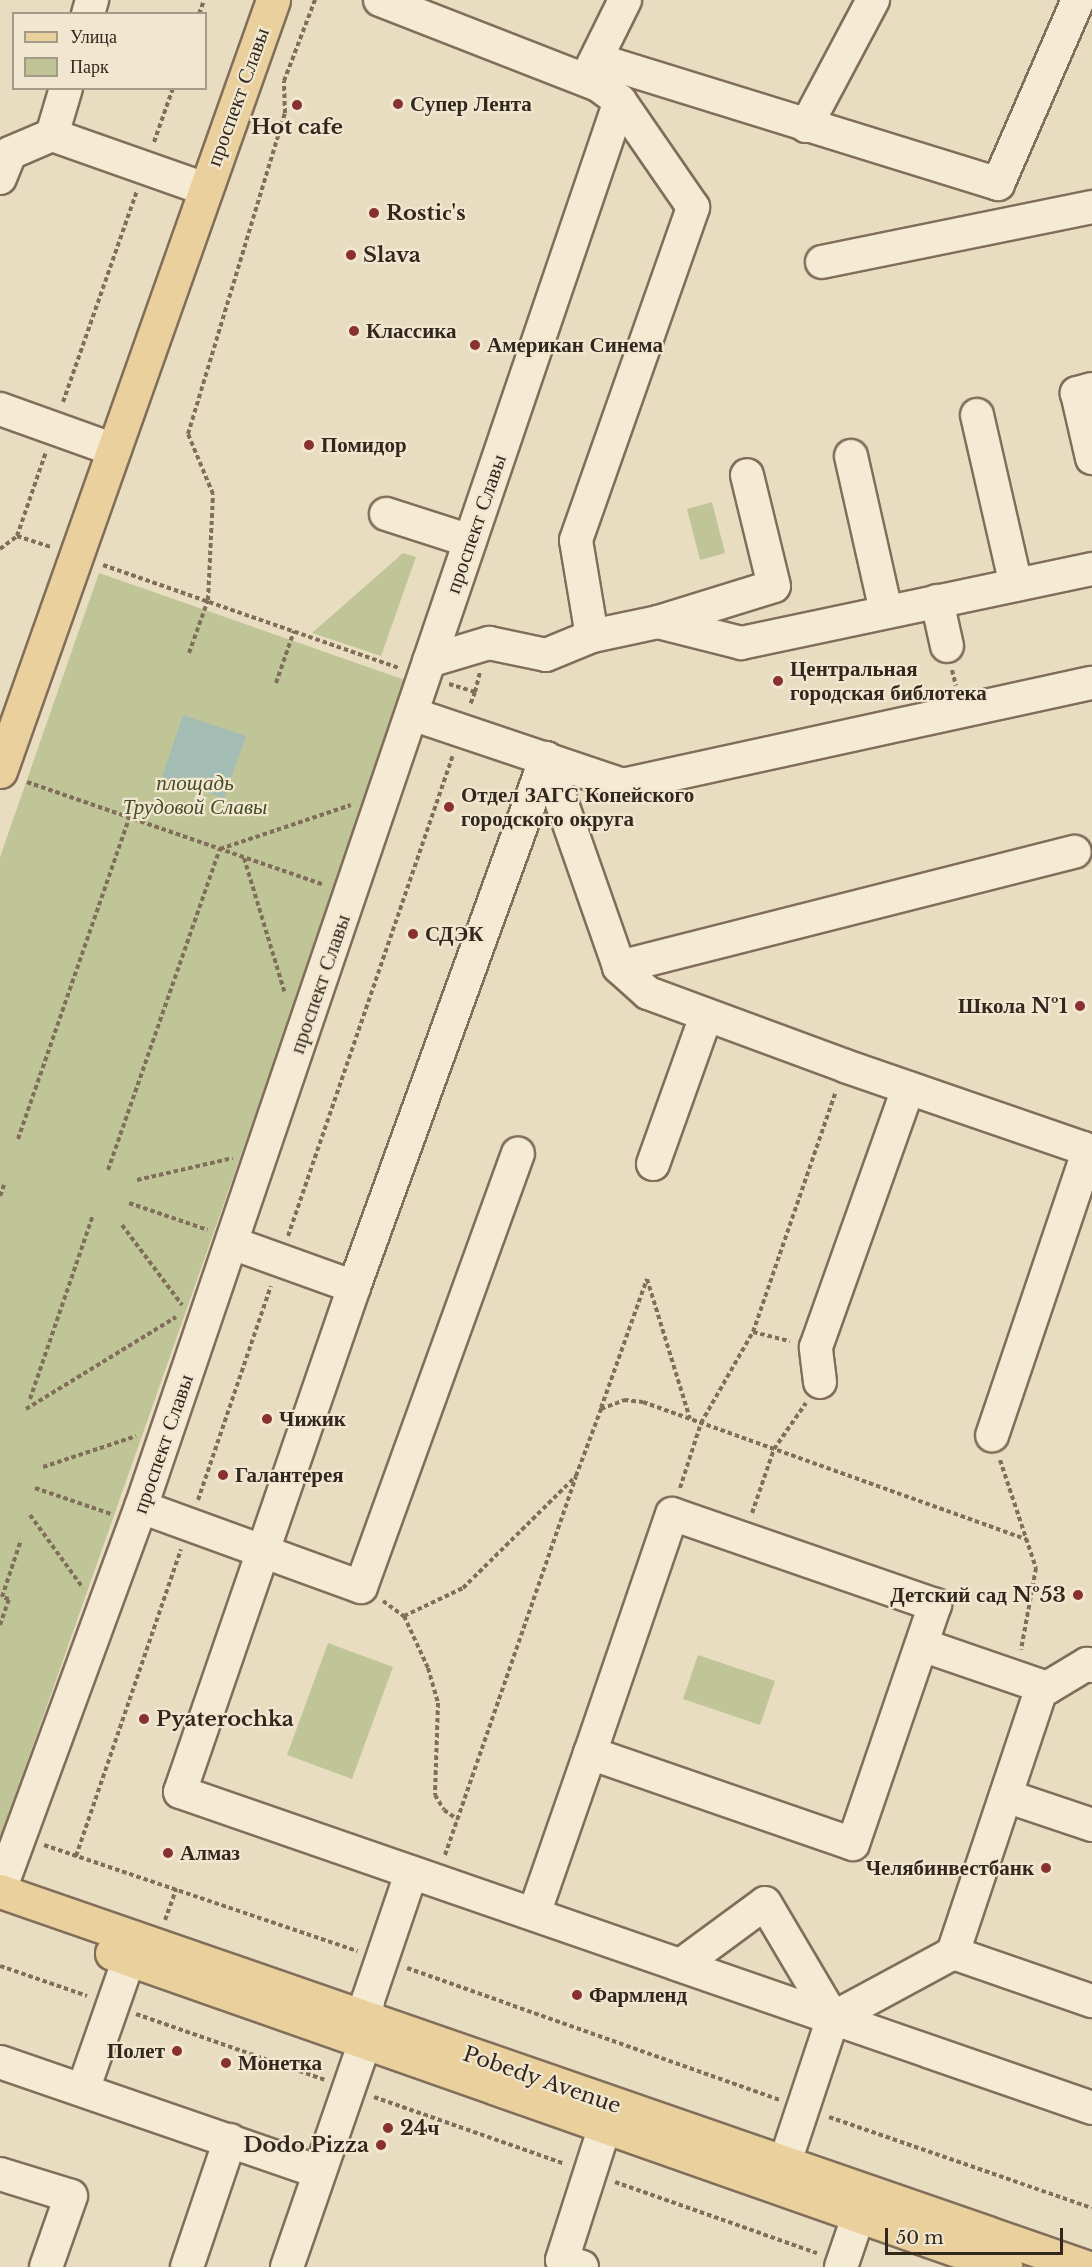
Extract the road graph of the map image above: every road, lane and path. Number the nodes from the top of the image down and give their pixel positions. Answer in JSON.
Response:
{"nodes":[{"id":1,"x":273,"y":0,"type":"edge"},
{"id":2,"x":315,"y":0,"type":"edge"},
{"id":3,"x":380,"y":0,"type":"edge"},
{"id":4,"x":625,"y":0,"type":"edge"},
{"id":5,"x":873,"y":0,"type":"edge"},
{"id":6,"x":1078,"y":0,"type":"edge"},
{"id":7,"x":600,"y":82,"type":"junction"},
{"id":8,"x":65,"y":90,"type":"edge"},
{"id":9,"x":172,"y":90,"type":"edge"},
{"id":10,"x":806,"y":126,"type":"junction"},
{"id":11,"x":52,"y":135,"type":"junction"},
{"id":12,"x":145,"y":167,"type":"junction"},
{"id":13,"x":1,"y":171,"type":"edge"},
{"id":14,"x":205,"y":189,"type":"junction"},
{"id":15,"x":1092,"y":207,"type":"edge"},
{"id":16,"x":822,"y":262,"type":"dead end"},
{"id":17,"x":1092,"y":389,"type":"edge"},
{"id":18,"x":0,"y":409,"type":"edge"},
{"id":19,"x":977,"y":415,"type":"dead end"},
{"id":20,"x":54,"y":429,"type":"junction"},
{"id":21,"x":112,"y":449,"type":"junction"},
{"id":22,"x":851,"y":456,"type":"dead end"},
{"id":23,"x":1092,"y":458,"type":"edge"},
{"id":24,"x":747,"y":475,"type":"dead end"},
{"id":25,"x":386,"y":514,"type":"dead end"},
{"id":26,"x":17,"y":536,"type":"junction"},
{"id":27,"x":470,"y":541,"type":"junction"},
{"id":28,"x":0,"y":549,"type":"edge"},
{"id":29,"x":74,"y":555,"type":"junction"},
{"id":30,"x":1092,"y":569,"type":"edge"},
{"id":31,"x":1016,"y":585,"type":"junction"},
{"id":32,"x":208,"y":600,"type":"junction"},
{"id":33,"x":937,"y":601,"type":"junction"},
{"id":34,"x":886,"y":611,"type":"junction"},
{"id":35,"x":658,"y":622,"type":"junction"},
{"id":36,"x":294,"y":631,"type":"junction"},
{"id":37,"x":592,"y":636,"type":"junction"},
{"id":38,"x":947,"y":646,"type":"joint"},
{"id":39,"x":189,"y":653,"type":"dead end"},
{"id":40,"x":427,"y":669,"type":"junction"},
{"id":41,"x":276,"y":683,"type":"dead end"},
{"id":42,"x":1092,"y":683,"type":"edge"},
{"id":43,"x":412,"y":714,"type":"junction"},
{"id":44,"x":962,"y":714,"type":"junction"},
{"id":45,"x":546,"y":758,"type":"junction"},
{"id":46,"x":13,"y":776,"type":"edge"},
{"id":47,"x":355,"y":804,"type":"dead end"},
{"id":48,"x":129,"y":818,"type":"junction"},
{"id":49,"x":220,"y":849,"type":"junction"},
{"id":50,"x":1075,"y":852,"type":"dead end"},
{"id":51,"x":244,"y":857,"type":"junction"},
{"id":52,"x":335,"y":889,"type":"dead end"},
{"id":53,"x":620,"y":967,"type":"junction"},
{"id":54,"x":288,"y":1003,"type":"dead end"},
{"id":55,"x":706,"y":1017,"type":"junction"},
{"id":56,"x":845,"y":1066,"type":"junction"},
{"id":57,"x":908,"y":1088,"type":"junction"},
{"id":58,"x":18,"y":1139,"type":"dead end"},
{"id":59,"x":518,"y":1154,"type":"dead end"},
{"id":60,"x":241,"y":1156,"type":"dead end"},
{"id":61,"x":653,"y":1164,"type":"dead end"},
{"id":62,"x":108,"y":1170,"type":"dead end"},
{"id":63,"x":137,"y":1180,"type":"dead end"},
{"id":64,"x":4,"y":1185,"type":"dead end"},
{"id":65,"x":0,"y":1196,"type":"edge"},
{"id":66,"x":129,"y":1203,"type":"dead end"},
{"id":67,"x":93,"y":1215,"type":"dead end"},
{"id":68,"x":122,"y":1225,"type":"dead end"},
{"id":69,"x":223,"y":1237,"type":"junction"},
{"id":70,"x":354,"y":1287,"type":"junction"},
{"id":71,"x":753,"y":1332,"type":"junction"},
{"id":72,"x":816,"y":1347,"type":"junction"},
{"id":73,"x":820,"y":1382,"type":"joint"},
{"id":74,"x":30,"y":1399,"type":"dead end"},
{"id":75,"x":26,"y":1409,"type":"dead end"},
{"id":76,"x":601,"y":1409,"type":"junction"},
{"id":77,"x":690,"y":1419,"type":"junction"},
{"id":78,"x":701,"y":1422,"type":"junction"},
{"id":79,"x":144,"y":1433,"type":"dead end"},
{"id":80,"x":992,"y":1435,"type":"joint"},
{"id":81,"x":774,"y":1449,"type":"junction"},
{"id":82,"x":43,"y":1467,"type":"dead end"},
{"id":83,"x":576,"y":1476,"type":"junction"},
{"id":84,"x":35,"y":1488,"type":"dead end"},
{"id":85,"x":128,"y":1511,"type":"junction"},
{"id":86,"x":672,"y":1514,"type":"junction"},
{"id":87,"x":30,"y":1515,"type":"dead end"},
{"id":88,"x":742,"y":1539,"type":"junction"},
{"id":89,"x":1026,"y":1539,"type":"junction"},
{"id":90,"x":21,"y":1540,"type":"dead end"},
{"id":91,"x":264,"y":1550,"type":"junction"},
{"id":92,"x":361,"y":1587,"type":"junction"},
{"id":93,"x":87,"y":1593,"type":"dead end"},
{"id":94,"x":404,"y":1616,"type":"junction"},
{"id":95,"x":0,"y":1625,"type":"edge"},
{"id":96,"x":922,"y":1645,"type":"junction"},
{"id":97,"x":1092,"y":1666,"type":"edge"},
{"id":98,"x":1029,"y":1682,"type":"junction"},
{"id":99,"x":590,"y":1753,"type":"junction"},
{"id":100,"x":1006,"y":1796,"type":"junction"},
{"id":101,"x":458,"y":1819,"type":"junction"},
{"id":102,"x":1092,"y":1825,"type":"edge"},
{"id":103,"x":19,"y":1837,"type":"junction"},
{"id":104,"x":423,"y":1878,"type":"junction"},
{"id":105,"x":176,"y":1889,"type":"junction"},
{"id":106,"x":0,"y":1890,"type":"edge"},
{"id":107,"x":0,"y":1913,"type":"edge"},
{"id":108,"x":534,"y":1914,"type":"junction"},
{"id":109,"x":161,"y":1930,"type":"dead end"},
{"id":110,"x":953,"y":1953,"type":"junction"},
{"id":111,"x":129,"y":1959,"type":"junction"},
{"id":112,"x":380,"y":1959,"type":"junction"},
{"id":113,"x":0,"y":1965,"type":"edge"},
{"id":114,"x":681,"y":1965,"type":"junction"},
{"id":115,"x":1092,"y":2001,"type":"edge"},
{"id":116,"x":113,"y":2006,"type":"junction"},
{"id":117,"x":833,"y":2018,"type":"junction"},
{"id":118,"x":366,"y":2031,"type":"junction"},
{"id":119,"x":0,"y":2062,"type":"edge"},
{"id":120,"x":349,"y":2088,"type":"junction"},
{"id":121,"x":83,"y":2090,"type":"junction"},
{"id":122,"x":803,"y":2108,"type":"junction"},
{"id":123,"x":1092,"y":2108,"type":"edge"},
{"id":124,"x":604,"y":2129,"type":"junction"},
{"id":125,"x":230,"y":2140,"type":"junction"},
{"id":126,"x":784,"y":2165,"type":"junction"},
{"id":127,"x":320,"y":2172,"type":"junction"},
{"id":128,"x":589,"y":2172,"type":"junction"},
{"id":129,"x":0,"y":2174,"type":"edge"},
{"id":130,"x":1092,"y":2208,"type":"edge"},
{"id":131,"x":858,"y":2217,"type":"junction"},
{"id":132,"x":842,"y":2264,"type":"edge"},
{"id":133,"x":568,"y":2265,"type":"edge"},
{"id":134,"x":46,"y":2267,"type":"edge"},
{"id":135,"x":187,"y":2267,"type":"edge"},
{"id":136,"x":287,"y":2267,"type":"edge"},
{"id":137,"x":1005,"y":2267,"type":"edge"},
{"id":138,"x":1086,"y":2267,"type":"edge"}],
"edges":[{"from":1,"to":14,"type":"main road","name":"проспект Славы"},
{"from":2,"to":32,"type":"path"},
{"from":3,"to":7,"type":"street"},
{"from":4,"to":7,"type":"street","name":"проспект Славы"},
{"from":5,"to":10,"type":"street"},
{"from":6,"to":10,"type":"street"},
{"from":7,"to":10,"type":"street"},
{"from":7,"to":27,"type":"street","name":"проспект Славы"},
{"from":7,"to":37,"type":"street"},
{"from":8,"to":11,"type":"street"},
{"from":9,"to":12,"type":"path"},
{"from":11,"to":12,"type":"street"},
{"from":11,"to":13,"type":"street"},
{"from":12,"to":14,"type":"street"},
{"from":12,"to":20,"type":"path"},
{"from":14,"to":21,"type":"main road","name":"проспект Славы"},
{"from":15,"to":16,"type":"street"},
{"from":17,"to":23,"type":"street"},
{"from":18,"to":20,"type":"street"},
{"from":19,"to":31,"type":"street"},
{"from":20,"to":21,"type":"street"},
{"from":20,"to":26,"type":"path"},
{"from":21,"to":29,"type":"main road","name":"проспект Славы"},
{"from":22,"to":34,"type":"street"},
{"from":24,"to":35,"type":"street"},
{"from":25,"to":27,"type":"street"},
{"from":26,"to":28,"type":"path"},
{"from":26,"to":29,"type":"path"},
{"from":27,"to":40,"type":"street","name":"проспект Славы"},
{"from":29,"to":32,"type":"path"},
{"from":29,"to":46,"type":"main road","name":"проспект Славы"},
{"from":30,"to":31,"type":"street"},
{"from":31,"to":33,"type":"street"},
{"from":32,"to":36,"type":"path"},
{"from":32,"to":39,"type":"path"},
{"from":33,"to":34,"type":"street"},
{"from":33,"to":38,"type":"street"},
{"from":34,"to":35,"type":"street"},
{"from":35,"to":37,"type":"street"},
{"from":36,"to":40,"type":"path"},
{"from":36,"to":41,"type":"path"},
{"from":37,"to":40,"type":"street"},
{"from":38,"to":44,"type":"path"},
{"from":40,"to":43,"type":"street","name":"проспект Славы"},
{"from":42,"to":44,"type":"street"},
{"from":43,"to":45,"type":"street"},
{"from":43,"to":69,"type":"street","name":"проспект Славы"},
{"from":44,"to":45,"type":"street"},
{"from":45,"to":53,"type":"street"},
{"from":45,"to":70,"type":"street"},
{"from":46,"to":48,"type":"path"},
{"from":47,"to":49,"type":"path"},
{"from":48,"to":49,"type":"path"},
{"from":48,"to":58,"type":"path"},
{"from":49,"to":51,"type":"path"},
{"from":49,"to":62,"type":"path"},
{"from":50,"to":53,"type":"street"},
{"from":51,"to":52,"type":"path"},
{"from":51,"to":54,"type":"path"},
{"from":53,"to":55,"type":"street"},
{"from":55,"to":56,"type":"street"},
{"from":55,"to":61,"type":"street"},
{"from":56,"to":57,"type":"street"},
{"from":56,"to":71,"type":"path"},
{"from":57,"to":72,"type":"street"},
{"from":57,"to":80,"type":"street"},
{"from":59,"to":92,"type":"street"},
{"from":60,"to":63,"type":"path"},
{"from":64,"to":65,"type":"path"},
{"from":66,"to":69,"type":"path"},
{"from":67,"to":74,"type":"path"},
{"from":68,"to":75,"type":"path"},
{"from":69,"to":70,"type":"street"},
{"from":69,"to":85,"type":"street","name":"проспект Славы"},
{"from":70,"to":91,"type":"street"},
{"from":71,"to":72,"type":"path"},
{"from":71,"to":78,"type":"path"},
{"from":72,"to":73,"type":"street"},
{"from":73,"to":81,"type":"path"},
{"from":76,"to":77,"type":"path"},
{"from":76,"to":77,"type":"path"},
{"from":76,"to":83,"type":"path"},
{"from":77,"to":78,"type":"path"},
{"from":78,"to":81,"type":"path"},
{"from":78,"to":86,"type":"path"},
{"from":79,"to":82,"type":"path"},
{"from":80,"to":89,"type":"path"},
{"from":81,"to":88,"type":"path"},
{"from":81,"to":89,"type":"path"},
{"from":83,"to":94,"type":"path"},
{"from":83,"to":101,"type":"path"},
{"from":84,"to":85,"type":"path"},
{"from":85,"to":91,"type":"street"},
{"from":85,"to":103,"type":"street","name":"проспект Славы"},
{"from":86,"to":88,"type":"street"},
{"from":86,"to":99,"type":"street"},
{"from":87,"to":93,"type":"path"},
{"from":88,"to":96,"type":"street"},
{"from":89,"to":98,"type":"path"},
{"from":90,"to":95,"type":"path"},
{"from":91,"to":92,"type":"street"},
{"from":91,"to":104,"type":"street"},
{"from":92,"to":94,"type":"path"},
{"from":94,"to":101,"type":"path"},
{"from":96,"to":98,"type":"street"},
{"from":96,"to":99,"type":"street"},
{"from":97,"to":98,"type":"street"},
{"from":98,"to":100,"type":"street"},
{"from":99,"to":108,"type":"street"},
{"from":100,"to":102,"type":"street"},
{"from":100,"to":110,"type":"street"},
{"from":101,"to":104,"type":"path"},
{"from":103,"to":105,"type":"path"},
{"from":103,"to":106,"type":"street","name":"проспект Славы"},
{"from":104,"to":108,"type":"street"},
{"from":104,"to":112,"type":"street"},
{"from":105,"to":109,"type":"path"},
{"from":105,"to":112,"type":"path"},
{"from":106,"to":118,"type":"main road","name":"Pobedy Avenue"},
{"from":107,"to":111,"type":"main road","name":"Pobedy Avenue"},
{"from":108,"to":114,"type":"street"},
{"from":110,"to":115,"type":"street"},
{"from":110,"to":117,"type":"street"},
{"from":111,"to":116,"type":"street"},
{"from":111,"to":118,"type":"main road","name":"Pobedy Avenue"},
{"from":112,"to":118,"type":"street"},
{"from":112,"to":122,"type":"path"},
{"from":113,"to":116,"type":"path"},
{"from":114,"to":117,"type":"street"},
{"from":114,"to":117,"type":"street"},
{"from":116,"to":120,"type":"path"},
{"from":116,"to":121,"type":"street"},
{"from":117,"to":122,"type":"street"},
{"from":117,"to":123,"type":"street"},
{"from":118,"to":120,"type":"street"},
{"from":118,"to":124,"type":"main road","name":"Pobedy Avenue"},
{"from":118,"to":126,"type":"main road","name":"Pobedy Avenue"},
{"from":119,"to":121,"type":"street"},
{"from":120,"to":127,"type":"street"},
{"from":120,"to":128,"type":"path"},
{"from":121,"to":125,"type":"street"},
{"from":122,"to":126,"type":"street"},
{"from":122,"to":130,"type":"path"},
{"from":124,"to":128,"type":"street"},
{"from":124,"to":131,"type":"main road","name":"Pobedy Avenue"},
{"from":125,"to":127,"type":"street"},
{"from":125,"to":135,"type":"street"},
{"from":126,"to":138,"type":"main road","name":"Pobedy Avenue"},
{"from":127,"to":136,"type":"street"},
{"from":128,"to":132,"type":"path"},
{"from":128,"to":133,"type":"street"},
{"from":129,"to":134,"type":"street"},
{"from":131,"to":132,"type":"street"},
{"from":131,"to":137,"type":"main road","name":"Pobedy Avenue"}]}
